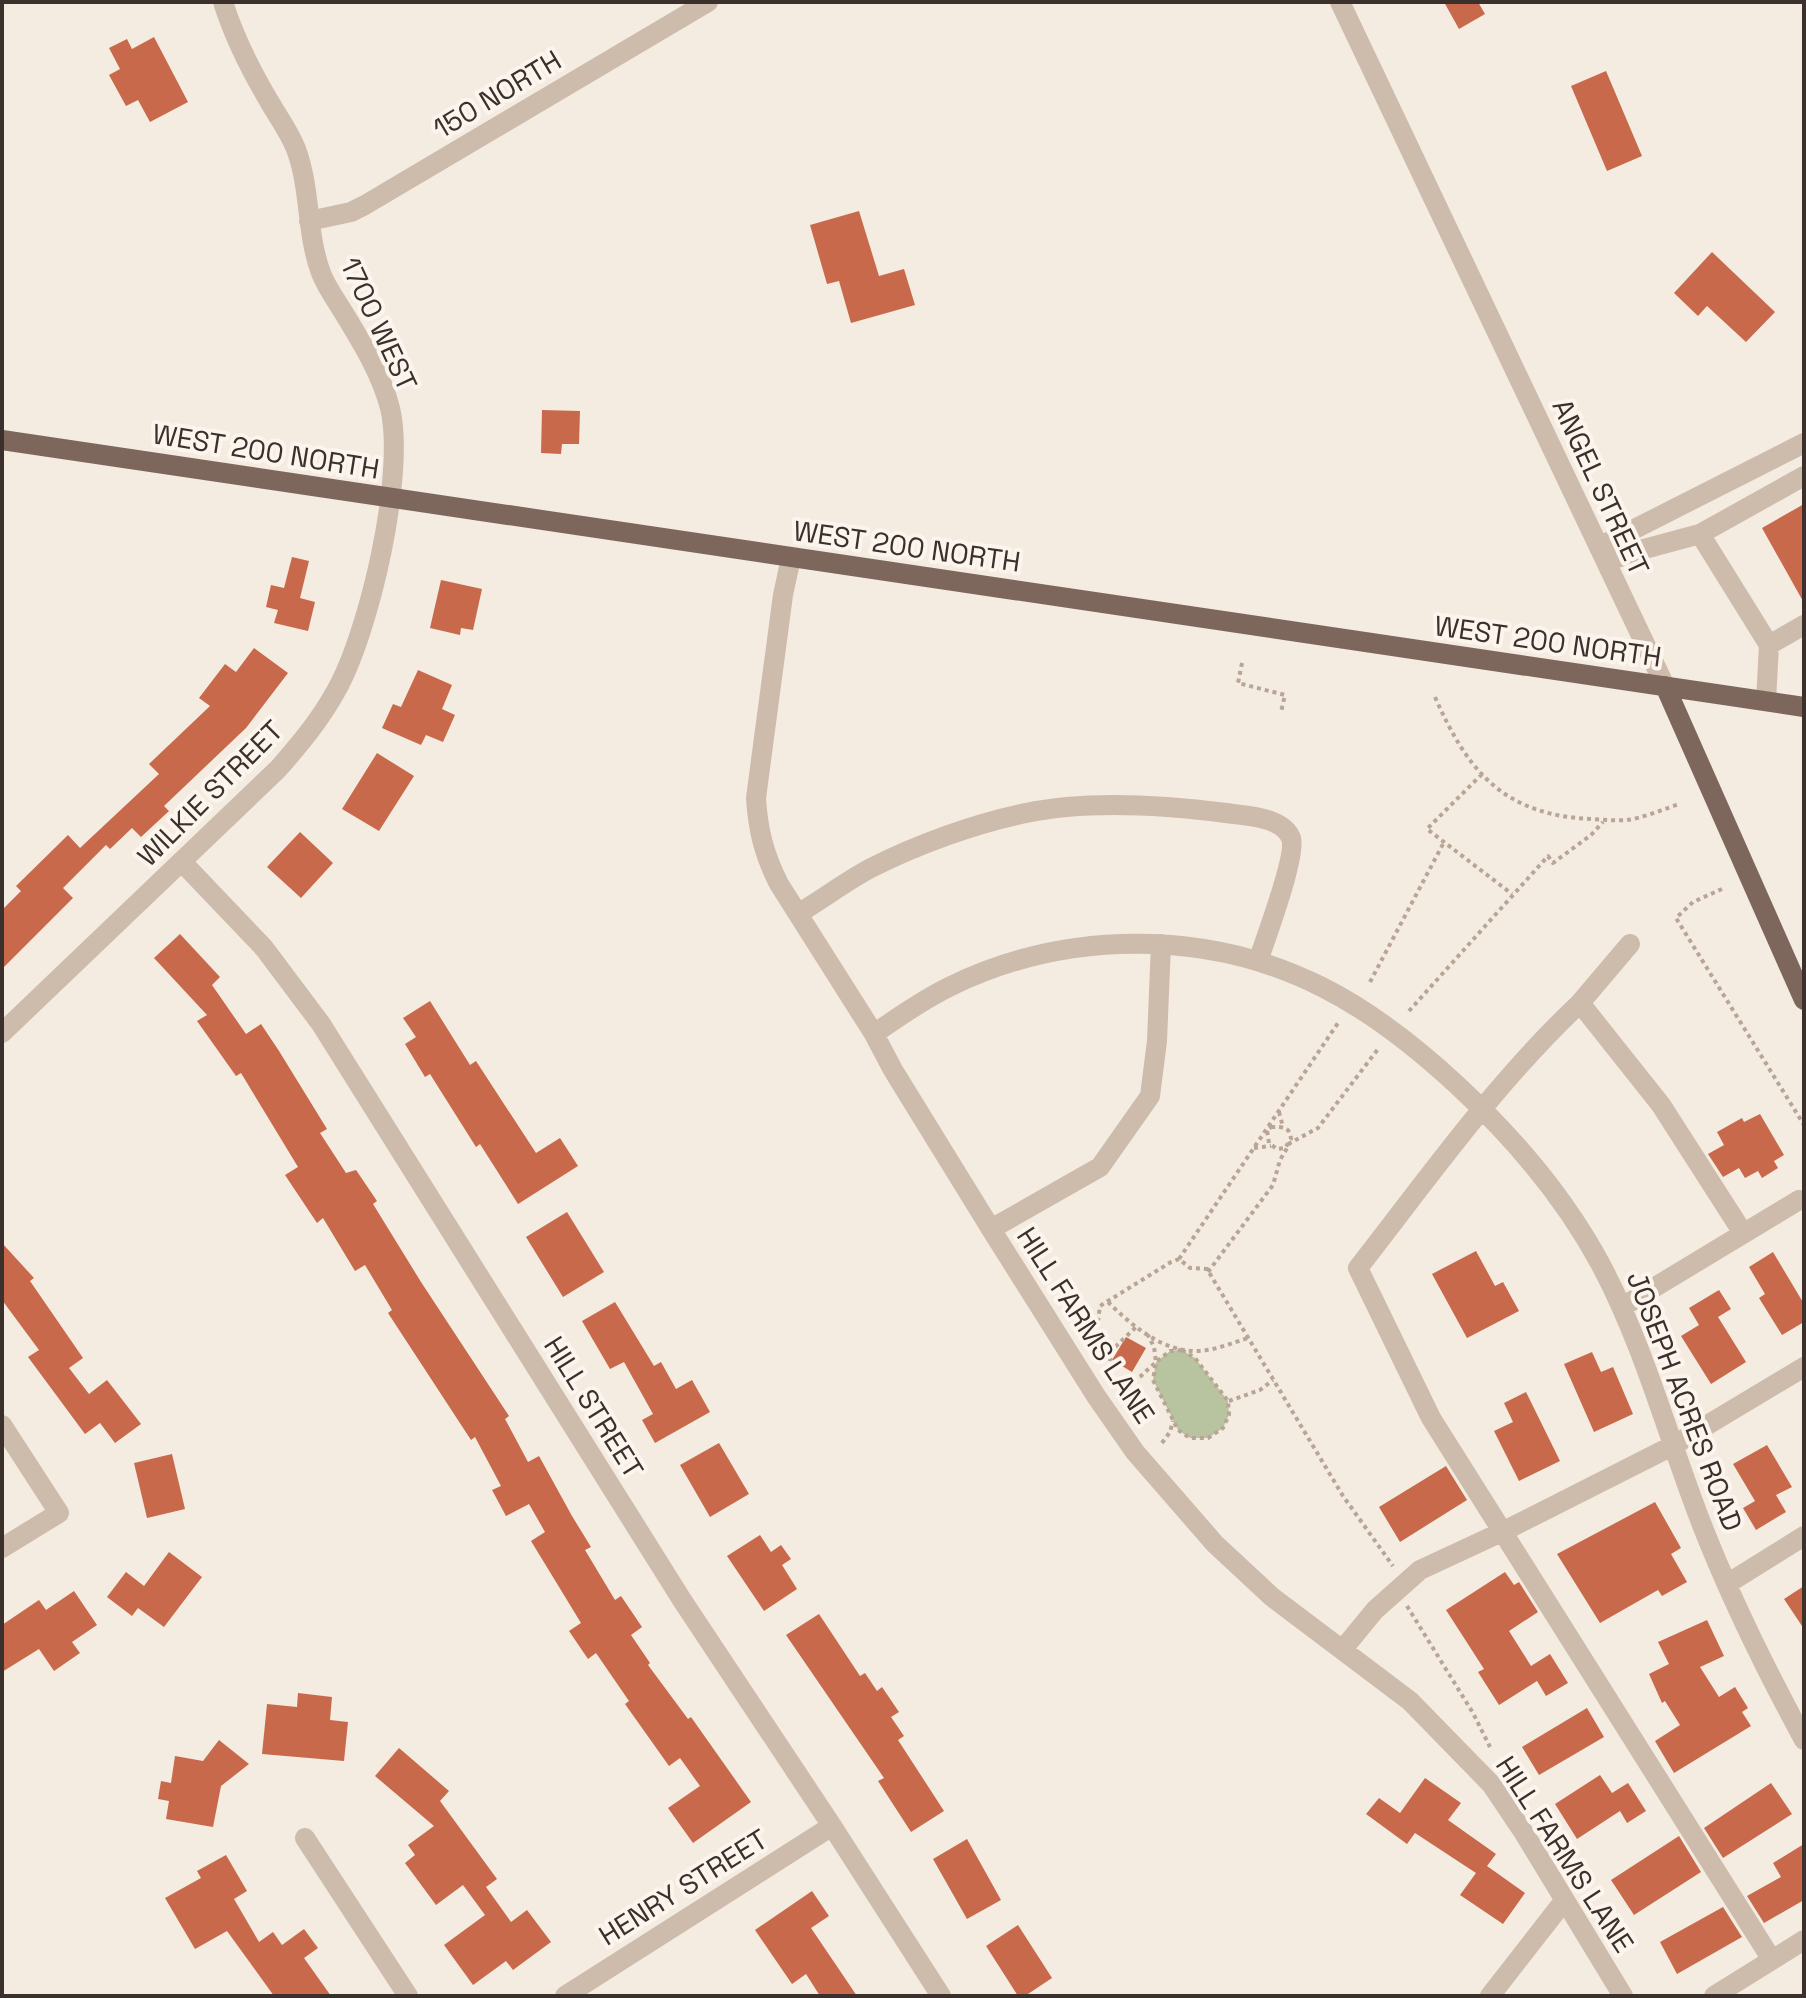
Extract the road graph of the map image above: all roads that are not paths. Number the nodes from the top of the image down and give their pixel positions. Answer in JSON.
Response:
{"nodes":[{"id":1,"x":223,"y":2,"type":"edge"},
{"id":2,"x":708,"y":2,"type":"edge"},
{"id":3,"x":1340,"y":2,"type":"edge"},
{"id":4,"x":309,"y":221,"type":"junction"},
{"id":5,"x":2,"y":440,"type":"edge"},
{"id":6,"x":1804,"y":443,"type":"edge"},
{"id":7,"x":1804,"y":476,"type":"edge"},
{"id":8,"x":390,"y":498,"type":"junction"},
{"id":9,"x":1700,"y":534,"type":"junction"},
{"id":10,"x":1602,"y":554,"type":"junction"},
{"id":11,"x":791,"y":558,"type":"junction"},
{"id":12,"x":1804,"y":625,"type":"edge"},
{"id":13,"x":1769,"y":645,"type":"junction"},
{"id":14,"x":1665,"y":686,"type":"junction"},
{"id":15,"x":1766,"y":701,"type":"junction"},
{"id":16,"x":1804,"y":707,"type":"edge"},
{"id":17,"x":182,"y":862,"type":"junction"},
{"id":18,"x":799,"y":913,"type":"junction"},
{"id":19,"x":1161,"y":944,"type":"junction"},
{"id":20,"x":1630,"y":944,"type":"dead end"},
{"id":21,"x":1258,"y":961,"type":"junction"},
{"id":22,"x":1804,"y":1000,"type":"edge"},
{"id":23,"x":1580,"y":1003,"type":"junction"},
{"id":24,"x":2,"y":1033,"type":"edge"},
{"id":25,"x":874,"y":1034,"type":"junction"},
{"id":26,"x":1482,"y":1108,"type":"junction"},
{"id":27,"x":1799,"y":1200,"type":"dead end"},
{"id":28,"x":991,"y":1229,"type":"junction"},
{"id":29,"x":1743,"y":1233,"type":"junction"},
{"id":30,"x":1622,"y":1307,"type":"junction"},
{"id":31,"x":1804,"y":1367,"type":"edge"},
{"id":32,"x":2,"y":1425,"type":"edge"},
{"id":33,"x":1674,"y":1445,"type":"junction"},
{"id":34,"x":1504,"y":1531,"type":"junction"},
{"id":35,"x":1804,"y":1536,"type":"edge"},
{"id":36,"x":2,"y":1548,"type":"edge"},
{"id":37,"x":1727,"y":1584,"type":"junction"},
{"id":38,"x":1343,"y":1649,"type":"junction"},
{"id":39,"x":1804,"y":1740,"type":"edge"},
{"id":40,"x":832,"y":1826,"type":"junction"},
{"id":41,"x":305,"y":1838,"type":"dead end"},
{"id":42,"x":1564,"y":1901,"type":"junction"},
{"id":43,"x":1804,"y":1940,"type":"edge"},
{"id":44,"x":1772,"y":1960,"type":"junction"},
{"id":45,"x":408,"y":1996,"type":"edge"},
{"id":46,"x":565,"y":1996,"type":"edge"},
{"id":47,"x":941,"y":1996,"type":"edge"},
{"id":48,"x":1490,"y":1996,"type":"edge"},
{"id":49,"x":1623,"y":1996,"type":"edge"},
{"id":50,"x":1714,"y":1996,"type":"edge"}],
"edges":[{"from":1,"to":4,"type":"street","name":"1700 WEST"},
{"from":2,"to":4,"type":"street","name":"150 NORTH"},
{"from":3,"to":10,"type":"street","name":"ANGEL STREET"},
{"from":4,"to":8,"type":"street","name":"1700 WEST"},
{"from":5,"to":8,"type":"main road","name":"WEST 200 NORTH"},
{"from":6,"to":10,"type":"street"},
{"from":7,"to":9,"type":"street"},
{"from":8,"to":11,"type":"main road","name":"WEST 200 NORTH"},
{"from":8,"to":17,"type":"street","name":"WILKIE STREET"},
{"from":9,"to":10,"type":"street"},
{"from":9,"to":13,"type":"street"},
{"from":10,"to":14,"type":"street","name":"ANGEL STREET"},
{"from":11,"to":14,"type":"main road","name":"WEST 200 NORTH"},
{"from":11,"to":18,"type":"street","name":"HILL FARMS LANE"},
{"from":12,"to":13,"type":"street"},
{"from":13,"to":15,"type":"street"},
{"from":14,"to":15,"type":"main road","name":"WEST 200 NORTH"},
{"from":14,"to":22,"type":"main road","name":"ANGEL STREET"},
{"from":15,"to":16,"type":"main road","name":"WEST 200 NORTH"},
{"from":17,"to":24,"type":"street","name":"WILKIE STREET"},
{"from":17,"to":40,"type":"street","name":"HILL STREET"},
{"from":18,"to":21,"type":"street"},
{"from":18,"to":25,"type":"street","name":"HILL FARMS LANE"},
{"from":19,"to":21,"type":"street","name":"JOSEPH ACRES ROAD"},
{"from":19,"to":25,"type":"street","name":"JOSEPH ACRES ROAD"},
{"from":19,"to":28,"type":"street"},
{"from":20,"to":23,"type":"street"},
{"from":21,"to":26,"type":"street","name":"JOSEPH ACRES ROAD"},
{"from":23,"to":26,"type":"street"},
{"from":23,"to":29,"type":"street"},
{"from":25,"to":28,"type":"street","name":"HILL FARMS LANE"},
{"from":26,"to":30,"type":"street","name":"JOSEPH ACRES ROAD"},
{"from":26,"to":34,"type":"street"},
{"from":27,"to":29,"type":"street"},
{"from":28,"to":38,"type":"street","name":"HILL FARMS LANE"},
{"from":29,"to":30,"type":"street"},
{"from":30,"to":33,"type":"street","name":"JOSEPH ACRES ROAD"},
{"from":31,"to":33,"type":"street"},
{"from":32,"to":36,"type":"street"},
{"from":33,"to":34,"type":"street"},
{"from":33,"to":37,"type":"street","name":"JOSEPH ACRES ROAD"},
{"from":34,"to":38,"type":"street"},
{"from":34,"to":44,"type":"street"},
{"from":35,"to":37,"type":"street"},
{"from":37,"to":39,"type":"street","name":"JOSEPH ACRES ROAD"},
{"from":38,"to":42,"type":"street","name":"HILL FARMS LANE"},
{"from":40,"to":46,"type":"street","name":"HENRY STREET"},
{"from":40,"to":47,"type":"street","name":"HILL STREET"},
{"from":41,"to":45,"type":"street"},
{"from":42,"to":48,"type":"street"},
{"from":42,"to":49,"type":"street","name":"HILL FARMS LANE"},
{"from":43,"to":44,"type":"street"},
{"from":44,"to":50,"type":"street"}]}
